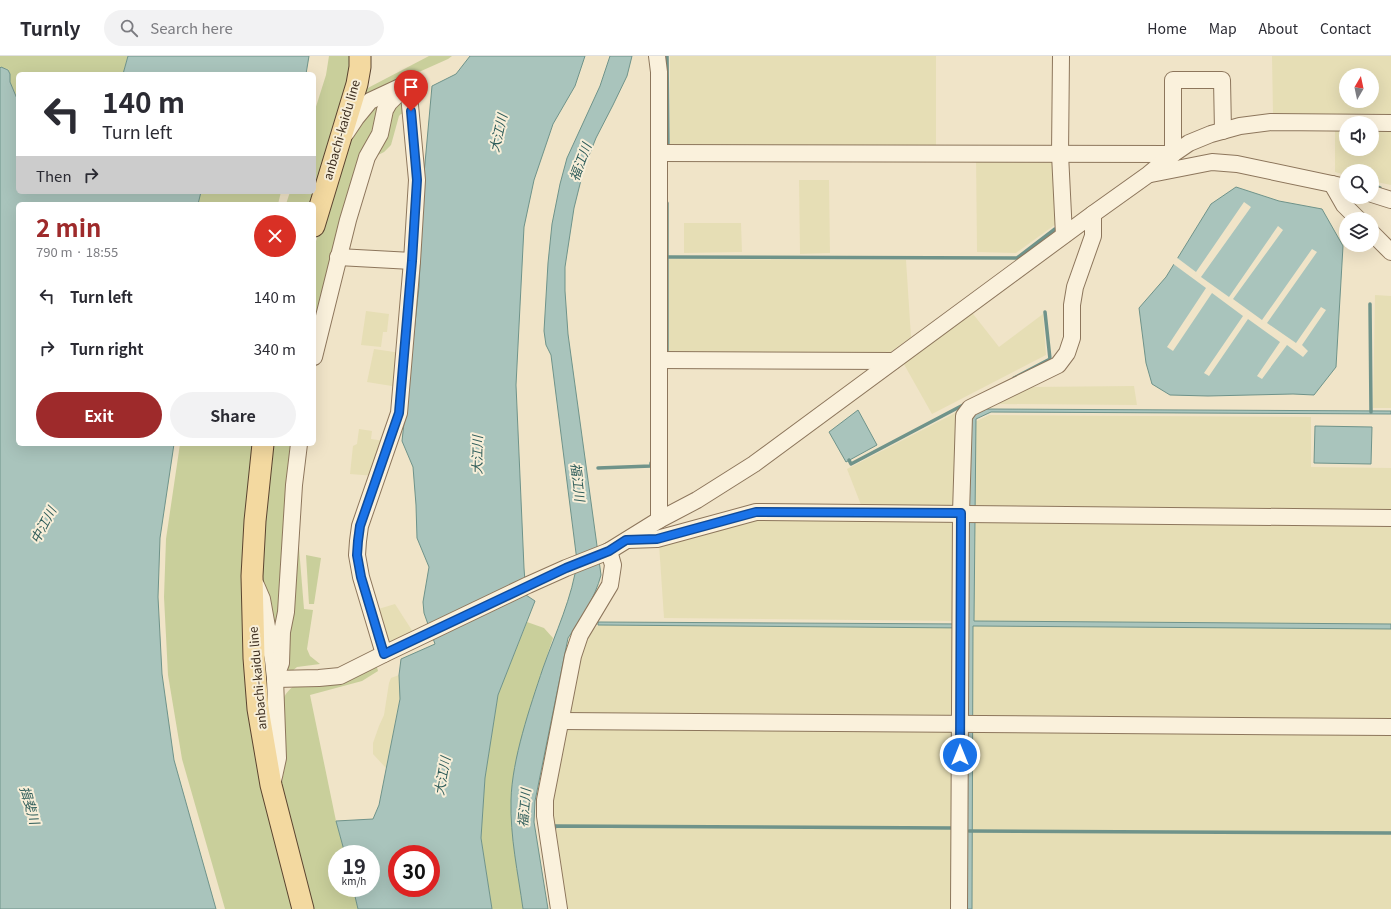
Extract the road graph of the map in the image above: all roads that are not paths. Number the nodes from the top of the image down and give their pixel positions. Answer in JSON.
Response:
{"nodes":[{"id":1,"x":360,"y":56,"type":"edge"},
{"id":2,"x":657,"y":56,"type":"edge"},
{"id":3,"x":1061,"y":56,"type":"edge"},
{"id":4,"x":408,"y":84,"type":"junction"},
{"id":5,"x":1391,"y":123,"type":"edge"},
{"id":6,"x":1223,"y":131,"type":"junction"},
{"id":7,"x":338,"y":145,"type":"junction"},
{"id":8,"x":659,"y":153,"type":"junction"},
{"id":9,"x":1060,"y":154,"type":"junction"},
{"id":10,"x":1173,"y":154,"type":"junction"},
{"id":11,"x":1149,"y":174,"type":"junction"},
{"id":12,"x":1339,"y":186,"type":"edge"},
{"id":13,"x":1379,"y":196,"type":"edge"},
{"id":14,"x":1391,"y":200,"type":"edge"},
{"id":15,"x":1344,"y":204,"type":"edge"},
{"id":16,"x":1351,"y":212,"type":"edge"},
{"id":17,"x":1093,"y":214,"type":"junction"},
{"id":18,"x":316,"y":219,"type":"edge"},
{"id":19,"x":1064,"y":235,"type":"junction"},
{"id":20,"x":1379,"y":240,"type":"edge"},
{"id":21,"x":1391,"y":252,"type":"edge"},
{"id":22,"x":338,"y":257,"type":"junction"},
{"id":23,"x":412,"y":261,"type":"junction"},
{"id":24,"x":316,"y":349,"type":"edge"},
{"id":25,"x":659,"y":360,"type":"junction"},
{"id":26,"x":893,"y":361,"type":"junction"},
{"id":27,"x":263,"y":446,"type":"edge"},
{"id":28,"x":299,"y":446,"type":"edge"},
{"id":29,"x":968,"y":513,"type":"junction"},
{"id":30,"x":1391,"y":518,"type":"edge"},
{"id":31,"x":659,"y":520,"type":"junction"},
{"id":32,"x":626,"y":540,"type":"junction"},
{"id":33,"x":609,"y":551,"type":"junction"},
{"id":34,"x":252,"y":576,"type":"junction"},
{"id":35,"x":384,"y":654,"type":"junction"},
{"id":36,"x":275,"y":679,"type":"junction"},
{"id":37,"x":560,"y":721,"type":"junction"},
{"id":38,"x":966,"y":724,"type":"junction"},
{"id":39,"x":1391,"y":727,"type":"edge"},
{"id":40,"x":272,"y":785,"type":"junction"},
{"id":41,"x":303,"y":909,"type":"edge"},
{"id":42,"x":559,"y":909,"type":"edge"},
{"id":43,"x":959,"y":909,"type":"edge"}],
"edges":[{"from":1,"to":7,"type":"main road","name":"anbachi-kaidu line"},
{"from":2,"to":8,"type":"street"},
{"from":3,"to":9,"type":"street"},
{"from":4,"to":7,"type":"street"},
{"from":4,"to":22,"type":"street"},
{"from":4,"to":23,"type":"street"},
{"from":5,"to":6,"type":"street"},
{"from":6,"to":10,"type":"street"},
{"from":6,"to":10,"type":"street"},
{"from":7,"to":18,"type":"main road","name":"anbachi-kaidu line"},
{"from":8,"to":9,"type":"street"},
{"from":8,"to":25,"type":"street"},
{"from":9,"to":10,"type":"street"},
{"from":9,"to":19,"type":"street"},
{"from":10,"to":11,"type":"street"},
{"from":11,"to":12,"type":"street"},
{"from":11,"to":17,"type":"street"},
{"from":13,"to":14,"type":"street"},
{"from":15,"to":16,"type":"street"},
{"from":17,"to":19,"type":"street"},
{"from":17,"to":29,"type":"street"},
{"from":19,"to":26,"type":"street"},
{"from":20,"to":21,"type":"street"},
{"from":22,"to":23,"type":"street"},
{"from":22,"to":24,"type":"street"},
{"from":23,"to":35,"type":"street"},
{"from":25,"to":26,"type":"street"},
{"from":25,"to":31,"type":"street"},
{"from":26,"to":31,"type":"street"},
{"from":27,"to":34,"type":"main road","name":"anbachi-kaidu line"},
{"from":28,"to":36,"type":"street"},
{"from":29,"to":30,"type":"street"},
{"from":29,"to":32,"type":"street"},
{"from":29,"to":38,"type":"street"},
{"from":31,"to":32,"type":"street"},
{"from":32,"to":33,"type":"street"},
{"from":33,"to":35,"type":"street"},
{"from":33,"to":37,"type":"street"},
{"from":34,"to":36,"type":"street"},
{"from":34,"to":40,"type":"main road","name":"anbachi-kaidu line"},
{"from":35,"to":36,"type":"street"},
{"from":36,"to":40,"type":"street"},
{"from":37,"to":38,"type":"street"},
{"from":37,"to":42,"type":"street"},
{"from":38,"to":39,"type":"street"},
{"from":38,"to":43,"type":"street"},
{"from":40,"to":41,"type":"main road","name":"anbachi-kaidu line"}]}
